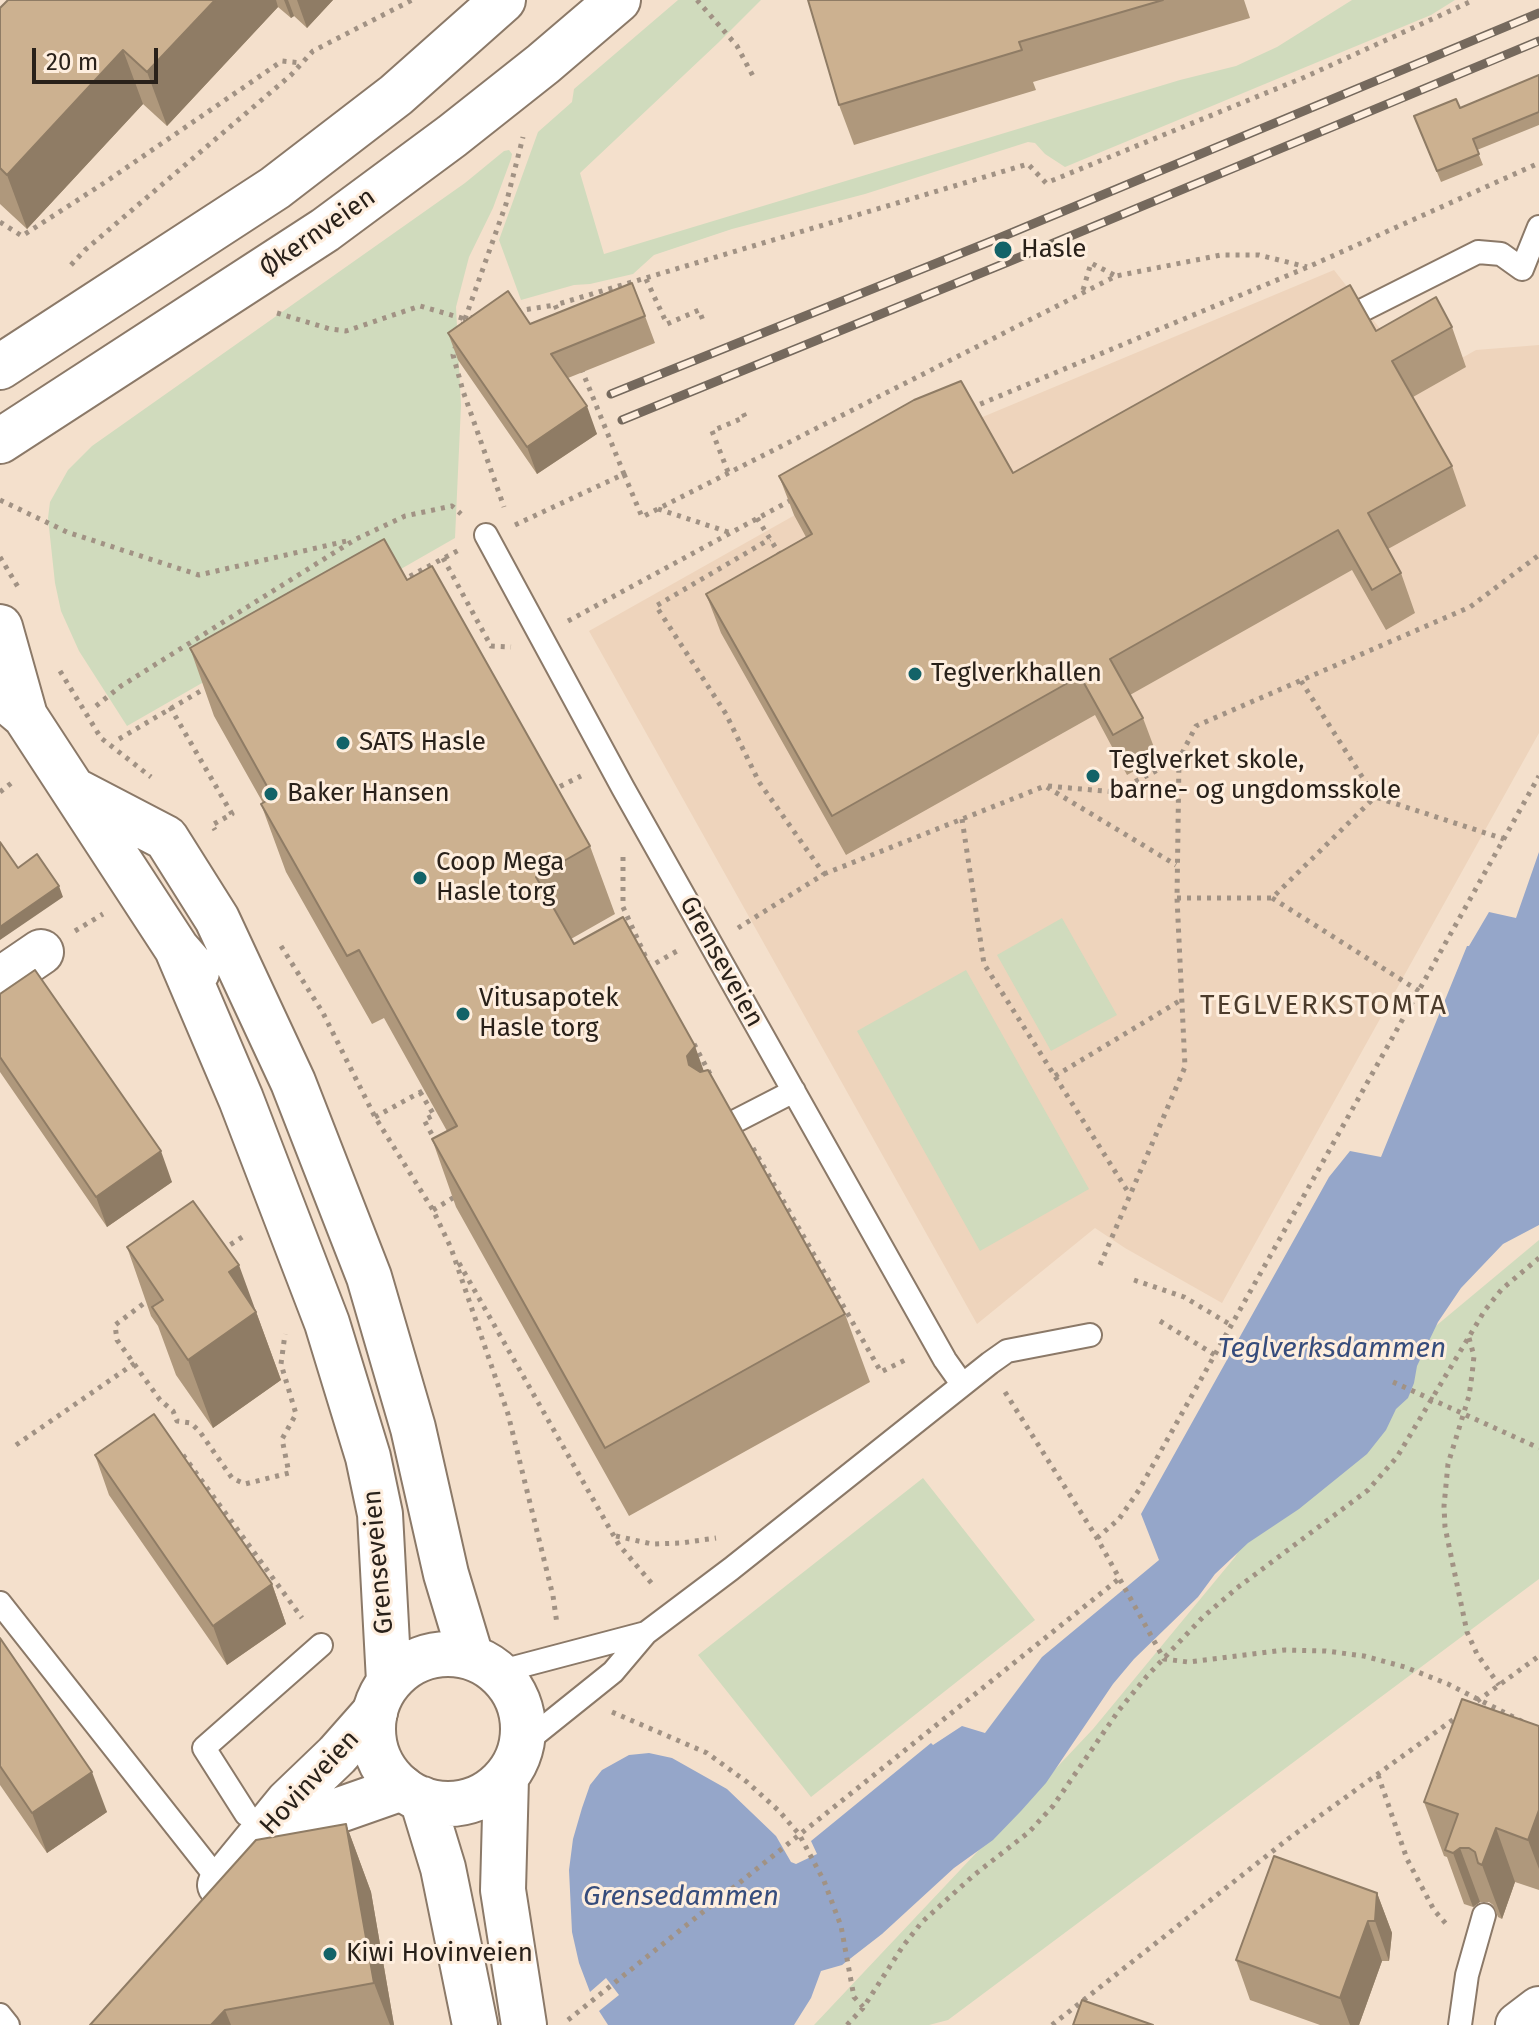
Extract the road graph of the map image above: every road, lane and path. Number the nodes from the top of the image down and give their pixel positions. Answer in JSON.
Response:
{"nodes":[{"id":1,"x":412,"y":0,"type":"edge"},
{"id":2,"x":503,"y":0,"type":"edge"},
{"id":3,"x":618,"y":0,"type":"edge"},
{"id":4,"x":697,"y":0,"type":"edge"},
{"id":5,"x":1474,"y":0,"type":"edge"},
{"id":6,"x":302,"y":63,"type":"junction"},
{"id":7,"x":754,"y":78,"type":"dead end"},
{"id":8,"x":515,"y":126,"type":"dead end"},
{"id":9,"x":1539,"y":163,"type":"edge"},
{"id":10,"x":0,"y":222,"type":"edge"},
{"id":11,"x":1539,"y":227,"type":"edge"},
{"id":12,"x":1308,"y":267,"type":"junction"},
{"id":13,"x":67,"y":270,"type":"dead end"},
{"id":14,"x":1116,"y":276,"type":"junction"},
{"id":15,"x":646,"y":279,"type":"junction"},
{"id":16,"x":1083,"y":291,"type":"junction"},
{"id":17,"x":555,"y":305,"type":"junction"},
{"id":18,"x":265,"y":310,"type":"dead end"},
{"id":19,"x":510,"y":312,"type":"edge"},
{"id":20,"x":480,"y":316,"type":"edge"},
{"id":21,"x":465,"y":319,"type":"junction"},
{"id":22,"x":561,"y":319,"type":"edge"},
{"id":23,"x":704,"y":323,"type":"dead end"},
{"id":24,"x":461,"y":331,"type":"edge"},
{"id":25,"x":1321,"y":331,"type":"edge"},
{"id":26,"x":457,"y":343,"type":"edge"},
{"id":27,"x":578,"y":361,"type":"edge"},
{"id":28,"x":0,"y":367,"type":"edge"},
{"id":29,"x":741,"y":408,"type":"dead end"},
{"id":30,"x":960,"y":413,"type":"edge"},
{"id":31,"x":0,"y":441,"type":"edge"},
{"id":32,"x":728,"y":472,"type":"junction"},
{"id":33,"x":624,"y":474,"type":"junction"},
{"id":34,"x":797,"y":497,"type":"edge"},
{"id":35,"x":0,"y":500,"type":"edge"},
{"id":36,"x":657,"y":509,"type":"junction"},
{"id":37,"x":757,"y":518,"type":"junction"},
{"id":38,"x":510,"y":527,"type":"junction"},
{"id":39,"x":731,"y":533,"type":"junction"},
{"id":40,"x":486,"y":535,"type":"junction"},
{"id":41,"x":356,"y":539,"type":"junction"},
{"id":42,"x":770,"y":539,"type":"junction"},
{"id":43,"x":794,"y":549,"type":"edge"},
{"id":44,"x":1539,"y":555,"type":"edge"},
{"id":45,"x":780,"y":556,"type":"junction"},
{"id":46,"x":0,"y":557,"type":"edge"},
{"id":47,"x":443,"y":558,"type":"junction"},
{"id":48,"x":786,"y":565,"type":"edge"},
{"id":49,"x":389,"y":588,"type":"edge"},
{"id":50,"x":10,"y":610,"type":"edge"},
{"id":51,"x":567,"y":621,"type":"dead end"},
{"id":52,"x":548,"y":649,"type":"junction"},
{"id":53,"x":1301,"y":681,"type":"junction"},
{"id":54,"x":211,"y":685,"type":"edge"},
{"id":55,"x":12,"y":706,"type":"edge"},
{"id":56,"x":96,"y":706,"type":"dead end"},
{"id":57,"x":170,"y":707,"type":"junction"},
{"id":58,"x":119,"y":739,"type":"dead end"},
{"id":59,"x":1179,"y":759,"type":"junction"},
{"id":60,"x":1539,"y":776,"type":"edge"},
{"id":61,"x":14,"y":781,"type":"dead end"},
{"id":62,"x":1045,"y":786,"type":"junction"},
{"id":63,"x":74,"y":790,"type":"junction"},
{"id":64,"x":0,"y":792,"type":"edge"},
{"id":65,"x":1375,"y":797,"type":"junction"},
{"id":66,"x":962,"y":819,"type":"junction"},
{"id":67,"x":219,"y":837,"type":"dead end"},
{"id":68,"x":1504,"y":839,"type":"junction"},
{"id":69,"x":1177,"y":866,"type":"junction"},
{"id":70,"x":824,"y":874,"type":"junction"},
{"id":71,"x":1177,"y":898,"type":"junction"},
{"id":72,"x":1272,"y":898,"type":"junction"},
{"id":73,"x":623,"y":907,"type":"dead end"},
{"id":74,"x":736,"y":929,"type":"dead end"},
{"id":75,"x":274,"y":935,"type":"dead end"},
{"id":76,"x":706,"y":936,"type":"junction"},
{"id":77,"x":177,"y":949,"type":"junction"},
{"id":78,"x":41,"y":952,"type":"dead end"},
{"id":79,"x":650,"y":967,"type":"junction"},
{"id":80,"x":636,"y":974,"type":"edge"},
{"id":81,"x":657,"y":979,"type":"edge"},
{"id":82,"x":0,"y":980,"type":"edge"},
{"id":83,"x":1419,"y":991,"type":"junction"},
{"id":84,"x":1181,"y":1000,"type":"junction"},
{"id":85,"x":693,"y":1043,"type":"edge"},
{"id":86,"x":1055,"y":1076,"type":"junction"},
{"id":87,"x":293,"y":1082,"type":"junction"},
{"id":88,"x":434,"y":1085,"type":"edge"},
{"id":89,"x":794,"y":1091,"type":"junction"},
{"id":90,"x":420,"y":1092,"type":"junction"},
{"id":91,"x":375,"y":1117,"type":"junction"},
{"id":92,"x":732,"y":1123,"type":"junction"},
{"id":93,"x":437,"y":1144,"type":"edge"},
{"id":94,"x":464,"y":1191,"type":"edge"},
{"id":95,"x":1130,"y":1195,"type":"junction"},
{"id":96,"x":433,"y":1210,"type":"junction"},
{"id":97,"x":259,"y":1226,"type":"dead end"},
{"id":98,"x":451,"y":1248,"type":"junction"},
{"id":99,"x":211,"y":1257,"type":"edge"},
{"id":100,"x":1539,"y":1258,"type":"edge"},
{"id":101,"x":1100,"y":1265,"type":"dead end"},
{"id":102,"x":1134,"y":1280,"type":"dead end"},
{"id":103,"x":155,"y":1295,"type":"edge"},
{"id":104,"x":1160,"y":1321,"type":"dead end"},
{"id":105,"x":1231,"y":1325,"type":"junction"},
{"id":106,"x":289,"y":1329,"type":"dead end"},
{"id":107,"x":1090,"y":1335,"type":"dead end"},
{"id":108,"x":1468,"y":1336,"type":"junction"},
{"id":109,"x":1215,"y":1355,"type":"junction"},
{"id":110,"x":135,"y":1363,"type":"junction"},
{"id":111,"x":990,"y":1363,"type":"junction"},
{"id":112,"x":916,"y":1368,"type":"dead end"},
{"id":113,"x":1393,"y":1382,"type":"dead end"},
{"id":114,"x":962,"y":1384,"type":"junction"},
{"id":115,"x":1432,"y":1399,"type":"junction"},
{"id":116,"x":1464,"y":1414,"type":"junction"},
{"id":117,"x":16,"y":1445,"type":"dead end"},
{"id":118,"x":1539,"y":1448,"type":"edge"},
{"id":119,"x":183,"y":1455,"type":"edge"},
{"id":120,"x":615,"y":1536,"type":"junction"},
{"id":121,"x":720,"y":1537,"type":"dead end"},
{"id":122,"x":1097,"y":1538,"type":"junction"},
{"id":123,"x":1120,"y":1578,"type":"junction"},
{"id":124,"x":657,"y":1589,"type":"dead end"},
{"id":125,"x":0,"y":1603,"type":"edge"},
{"id":126,"x":558,"y":1633,"type":"dead end"},
{"id":127,"x":646,"y":1633,"type":"junction"},
{"id":128,"x":321,"y":1645,"type":"joint"},
{"id":129,"x":1539,"y":1656,"type":"edge"},
{"id":130,"x":1164,"y":1659,"type":"junction"},
{"id":131,"x":484,"y":1665,"type":"junction"},
{"id":132,"x":1499,"y":1685,"type":"junction"},
{"id":133,"x":382,"y":1697,"type":"junction"},
{"id":134,"x":1481,"y":1698,"type":"junction"},
{"id":135,"x":603,"y":1709,"type":"dead end"},
{"id":136,"x":1539,"y":1730,"type":"edge"},
{"id":137,"x":514,"y":1761,"type":"junction"},
{"id":138,"x":1378,"y":1775,"type":"junction"},
{"id":139,"x":412,"y":1794,"type":"junction"},
{"id":140,"x":799,"y":1834,"type":"junction"},
{"id":141,"x":238,"y":1850,"type":"junction"},
{"id":142,"x":1484,"y":1915,"type":"edge"},
{"id":143,"x":190,"y":1919,"type":"edge"},
{"id":144,"x":1475,"y":1945,"type":"junction"},
{"id":145,"x":863,"y":2008,"type":"junction"},
{"id":146,"x":1539,"y":2009,"type":"edge"},
{"id":147,"x":0,"y":2015,"type":"edge"},
{"id":148,"x":8,"y":2025,"type":"edge"},
{"id":149,"x":475,"y":2025,"type":"edge"},
{"id":150,"x":524,"y":2025,"type":"edge"},
{"id":151,"x":560,"y":2025,"type":"edge"},
{"id":152,"x":847,"y":2025,"type":"edge"},
{"id":153,"x":1052,"y":2025,"type":"edge"},
{"id":154,"x":1460,"y":2025,"type":"edge"},
{"id":155,"x":1518,"y":2025,"type":"edge"}],
"edges":[{"from":1,"to":6,"type":"path"},
{"from":2,"to":28,"type":"main road"},
{"from":3,"to":31,"type":"main road","name":"Økernveien"},
{"from":4,"to":7,"type":"path"},
{"from":5,"to":15,"type":"path"},
{"from":6,"to":10,"type":"path"},
{"from":6,"to":13,"type":"path"},
{"from":8,"to":21,"type":"path"},
{"from":9,"to":12,"type":"path"},
{"from":11,"to":25,"type":"lane"},
{"from":12,"to":14,"type":"path"},
{"from":12,"to":30,"type":"path"},
{"from":14,"to":16,"type":"path"},
{"from":14,"to":16,"type":"path"},
{"from":15,"to":17,"type":"path"},
{"from":15,"to":23,"type":"path"},
{"from":16,"to":32,"type":"path"},
{"from":17,"to":19,"type":"path"},
{"from":17,"to":22,"type":"path"},
{"from":18,"to":21,"type":"path"},
{"from":20,"to":21,"type":"path"},
{"from":21,"to":24,"type":"path"},
{"from":26,"to":38,"type":"path"},
{"from":27,"to":33,"type":"path"},
{"from":29,"to":32,"type":"path"},
{"from":32,"to":36,"type":"path"},
{"from":33,"to":36,"type":"path"},
{"from":33,"to":38,"type":"path"},
{"from":34,"to":37,"type":"path"},
{"from":35,"to":41,"type":"path"},
{"from":36,"to":39,"type":"path"},
{"from":37,"to":39,"type":"path"},
{"from":37,"to":42,"type":"path"},
{"from":38,"to":40,"type":"path"},
{"from":39,"to":51,"type":"path"},
{"from":40,"to":41,"type":"path"},
{"from":40,"to":47,"type":"path"},
{"from":40,"to":52,"type":"lane","name":"Grenseveien"},
{"from":41,"to":56,"type":"path"},
{"from":42,"to":45,"type":"path"},
{"from":42,"to":70,"type":"path"},
{"from":43,"to":45,"type":"path"},
{"from":44,"to":53,"type":"path"},
{"from":45,"to":48,"type":"path"},
{"from":46,"to":50,"type":"path"},
{"from":47,"to":49,"type":"path"},
{"from":47,"to":52,"type":"path"},
{"from":50,"to":55,"type":"main road","name":"Grenseveien"},
{"from":52,"to":76,"type":"lane","name":"Grenseveien"},
{"from":53,"to":59,"type":"path"},
{"from":53,"to":65,"type":"path"},
{"from":54,"to":57,"type":"path"},
{"from":55,"to":63,"type":"main road","name":"Grenseveien"},
{"from":57,"to":58,"type":"path"},
{"from":57,"to":67,"type":"path"},
{"from":59,"to":62,"type":"path"},
{"from":59,"to":69,"type":"path"},
{"from":60,"to":68,"type":"path"},
{"from":61,"to":64,"type":"path"},
{"from":62,"to":66,"type":"path"},
{"from":62,"to":69,"type":"path"},
{"from":63,"to":77,"type":"main road","name":"Grenseveien"},
{"from":63,"to":87,"type":"main road","name":"Grenseveien"},
{"from":65,"to":68,"type":"path"},
{"from":65,"to":72,"type":"path"},
{"from":66,"to":70,"type":"path"},
{"from":66,"to":86,"type":"path"},
{"from":68,"to":83,"type":"path"},
{"from":69,"to":71,"type":"path"},
{"from":70,"to":74,"type":"path"},
{"from":71,"to":72,"type":"path"},
{"from":71,"to":84,"type":"path"},
{"from":72,"to":83,"type":"path"},
{"from":73,"to":79,"type":"path"},
{"from":75,"to":91,"type":"path"},
{"from":76,"to":79,"type":"path"},
{"from":76,"to":89,"type":"lane","name":"Grenseveien"},
{"from":77,"to":87,"type":"main road","name":"Grenseveien"},
{"from":77,"to":133,"type":"main road","name":"Grenseveien"},
{"from":78,"to":82,"type":"main road"},
{"from":79,"to":80,"type":"path"},
{"from":79,"to":81,"type":"path"},
{"from":83,"to":105,"type":"path"},
{"from":84,"to":86,"type":"path"},
{"from":84,"to":95,"type":"path"},
{"from":85,"to":92,"type":"path"},
{"from":86,"to":95,"type":"path"},
{"from":87,"to":131,"type":"main road","name":"Grenseveien"},
{"from":88,"to":90,"type":"path"},
{"from":89,"to":92,"type":"lane"},
{"from":89,"to":114,"type":"lane","name":"Grenseveien"},
{"from":90,"to":91,"type":"path"},
{"from":90,"to":93,"type":"path"},
{"from":91,"to":96,"type":"path"},
{"from":92,"to":112,"type":"path"},
{"from":94,"to":96,"type":"path"},
{"from":95,"to":101,"type":"path"},
{"from":96,"to":98,"type":"path"},
{"from":97,"to":99,"type":"path"},
{"from":98,"to":120,"type":"path"},
{"from":98,"to":126,"type":"path"},
{"from":100,"to":108,"type":"path"},
{"from":102,"to":105,"type":"path"},
{"from":103,"to":110,"type":"path"},
{"from":104,"to":109,"type":"path"},
{"from":105,"to":109,"type":"path"},
{"from":106,"to":110,"type":"path"},
{"from":107,"to":111,"type":"lane"},
{"from":108,"to":115,"type":"path"},
{"from":108,"to":116,"type":"path"},
{"from":109,"to":122,"type":"path"},
{"from":110,"to":117,"type":"path"},
{"from":111,"to":114,"type":"lane"},
{"from":111,"to":122,"type":"path"},
{"from":113,"to":115,"type":"path"},
{"from":114,"to":127,"type":"lane"},
{"from":115,"to":116,"type":"path"},
{"from":115,"to":130,"type":"path"},
{"from":116,"to":118,"type":"path"},
{"from":116,"to":132,"type":"path"},
{"from":119,"to":128,"type":"path"},
{"from":120,"to":121,"type":"path"},
{"from":120,"to":124,"type":"path"},
{"from":122,"to":123,"type":"path"},
{"from":123,"to":130,"type":"path"},
{"from":123,"to":140,"type":"path"},
{"from":125,"to":141,"type":"lane"},
{"from":127,"to":131,"type":"lane"},
{"from":127,"to":137,"type":"lane"},
{"from":128,"to":141,"type":"lane"},
{"from":129,"to":132,"type":"path"},
{"from":130,"to":134,"type":"path"},
{"from":130,"to":145,"type":"path"},
{"from":131,"to":133,"type":"main road"},
{"from":131,"to":137,"type":"main road"},
{"from":132,"to":134,"type":"path"},
{"from":133,"to":139,"type":"main road"},
{"from":133,"to":141,"type":"main road","name":"Hovinveien"},
{"from":134,"to":136,"type":"path"},
{"from":134,"to":138,"type":"path"},
{"from":135,"to":140,"type":"path"},
{"from":137,"to":139,"type":"main road"},
{"from":137,"to":150,"type":"main road"},
{"from":138,"to":144,"type":"path"},
{"from":138,"to":153,"type":"path"},
{"from":139,"to":141,"type":"main road","name":"Hovinveien"},
{"from":139,"to":149,"type":"main road"},
{"from":140,"to":145,"type":"path"},
{"from":140,"to":151,"type":"path"},
{"from":141,"to":143,"type":"main road","name":"Hovinveien"},
{"from":142,"to":144,"type":"lane"},
{"from":144,"to":154,"type":"lane"},
{"from":145,"to":152,"type":"path"},
{"from":146,"to":155,"type":"main road"},
{"from":147,"to":148,"type":"lane"}]}
